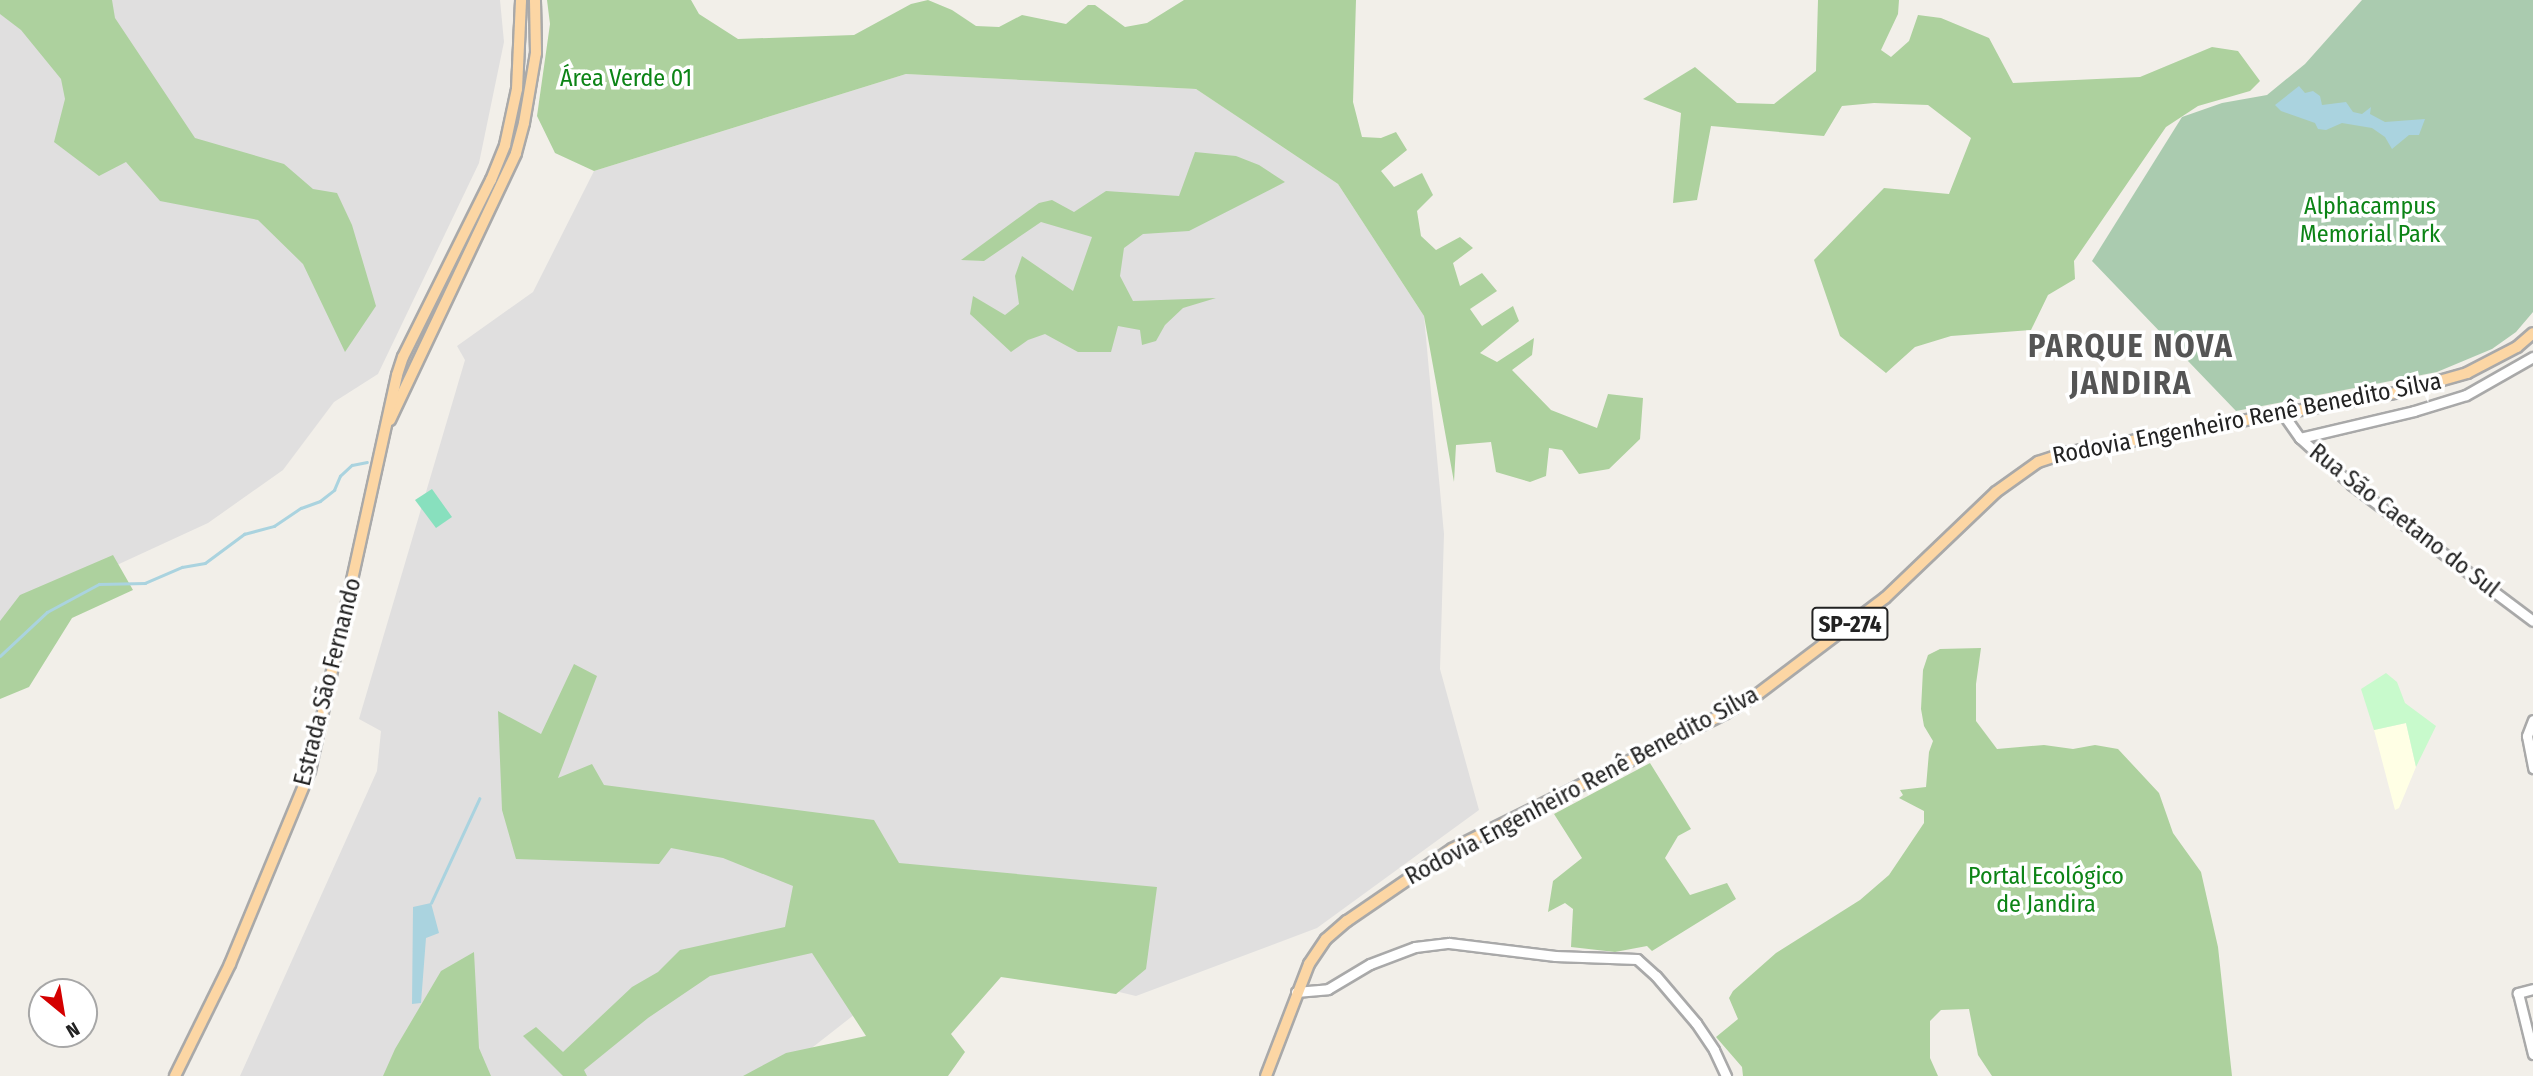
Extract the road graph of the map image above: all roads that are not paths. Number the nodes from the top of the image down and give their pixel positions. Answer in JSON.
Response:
{"nodes":[{"id":1,"x":521,"y":0,"type":"edge"},
{"id":2,"x":535,"y":0,"type":"edge"},
{"id":3,"x":2533,"y":334,"type":"edge"},
{"id":4,"x":2533,"y":357,"type":"edge"},
{"id":5,"x":2283,"y":414,"type":"junction"},
{"id":6,"x":384,"y":432,"type":"junction"},
{"id":7,"x":2300,"y":438,"type":"junction"},
{"id":8,"x":2533,"y":621,"type":"edge"},
{"id":9,"x":2532,"y":721,"type":"edge"},
{"id":10,"x":2533,"y":768,"type":"edge"},
{"id":11,"x":2533,"y":989,"type":"edge"},
{"id":12,"x":1296,"y":992,"type":"junction"},
{"id":13,"x":2533,"y":1054,"type":"edge"},
{"id":14,"x":175,"y":1076,"type":"edge"},
{"id":15,"x":1266,"y":1076,"type":"edge"},
{"id":16,"x":1726,"y":1076,"type":"edge"}],
"edges":[{"from":1,"to":6,"type":"main road","name":"Estrada São Fernando"},
{"from":2,"to":6,"type":"main road","name":"Estrada São Fernando"},
{"from":3,"to":5,"type":"main road","name":"Rodovia Engenheiro Renê Benedito Silva","number":"SP-274"},
{"from":4,"to":7,"type":"street"},
{"from":5,"to":7,"type":"street","name":"Rua São Caetano do Sul"},
{"from":5,"to":12,"type":"main road","name":"Rodovia Engenheiro Renê Benedito Silva","number":"SP-274"},
{"from":6,"to":14,"type":"main road","name":"Estrada São Fernando"},
{"from":7,"to":8,"type":"street","name":"Rua São Caetano do Sul"},
{"from":9,"to":10,"type":"street"},
{"from":11,"to":13,"type":"street"},
{"from":12,"to":15,"type":"main road","name":"Rodovia Engenheiro Renê Benedito Silva","number":"SP-274"},
{"from":12,"to":16,"type":"street"}]}
